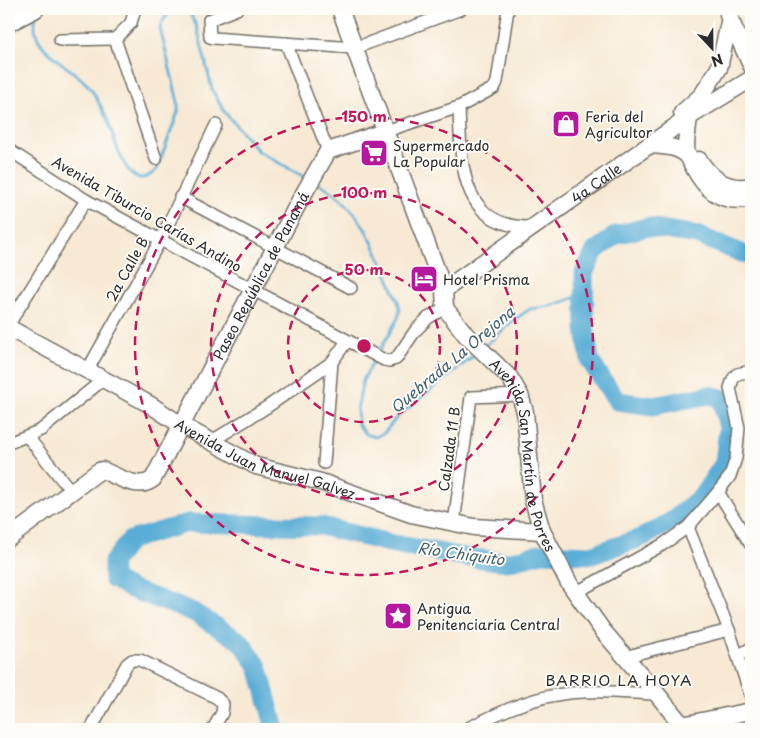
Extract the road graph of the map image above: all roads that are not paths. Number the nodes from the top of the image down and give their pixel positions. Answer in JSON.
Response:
{"nodes":[{"id":1,"x":36,"y":9,"type":"edge"},
{"id":2,"x":135,"y":9,"type":"edge"},
{"id":3,"x":237,"y":9,"type":"edge"},
{"id":4,"x":340,"y":9,"type":"edge"},
{"id":5,"x":461,"y":9,"type":"edge"},
{"id":6,"x":508,"y":9,"type":"edge"},
{"id":7,"x":728,"y":13,"type":"edge"},
{"id":8,"x":14,"y":20,"type":"edge"},
{"id":9,"x":116,"y":39,"type":"junction"},
{"id":10,"x":60,"y":40,"type":"dead end"},
{"id":11,"x":286,"y":43,"type":"junction"},
{"id":12,"x":355,"y":48,"type":"junction"},
{"id":13,"x":751,"y":65,"type":"edge"},
{"id":14,"x":751,"y":80,"type":"edge"},
{"id":15,"x":459,"y":107,"type":"junction"},
{"id":16,"x":696,"y":113,"type":"junction"},
{"id":17,"x":216,"y":125,"type":"dead end"},
{"id":18,"x":386,"y":131,"type":"junction"},
{"id":19,"x":651,"y":145,"type":"junction"},
{"id":20,"x":9,"y":150,"type":"edge"},
{"id":21,"x":325,"y":156,"type":"junction"},
{"id":22,"x":688,"y":156,"type":"junction"},
{"id":23,"x":156,"y":159,"type":"dead end"},
{"id":24,"x":751,"y":186,"type":"edge"},
{"id":25,"x":180,"y":197,"type":"junction"},
{"id":26,"x":751,"y":198,"type":"edge"},
{"id":27,"x":86,"y":200,"type":"junction"},
{"id":28,"x":556,"y":213,"type":"junction"},
{"id":29,"x":535,"y":227,"type":"junction"},
{"id":30,"x":161,"y":239,"type":"junction"},
{"id":31,"x":275,"y":248,"type":"junction"},
{"id":32,"x":351,"y":288,"type":"dead end"},
{"id":33,"x":444,"y":290,"type":"junction"},
{"id":34,"x":253,"y":291,"type":"junction"},
{"id":35,"x":444,"y":308,"type":"junction"},
{"id":36,"x":9,"y":324,"type":"edge"},
{"id":37,"x":9,"y":328,"type":"edge"},
{"id":38,"x":347,"y":341,"type":"junction"},
{"id":39,"x":332,"y":362,"type":"junction"},
{"id":40,"x":87,"y":371,"type":"junction"},
{"id":41,"x":751,"y":371,"type":"edge"},
{"id":42,"x":104,"y":379,"type":"junction"},
{"id":43,"x":520,"y":394,"type":"junction"},
{"id":44,"x":181,"y":425,"type":"junction"},
{"id":45,"x":27,"y":436,"type":"junction"},
{"id":46,"x":212,"y":441,"type":"junction"},
{"id":47,"x":9,"y":443,"type":"edge"},
{"id":48,"x":324,"y":463,"type":"dead end"},
{"id":49,"x":70,"y":491,"type":"junction"},
{"id":50,"x":718,"y":492,"type":"junction"},
{"id":51,"x":454,"y":524,"type":"junction"},
{"id":52,"x":688,"y":527,"type":"junction"},
{"id":53,"x":543,"y":532,"type":"junction"},
{"id":54,"x":9,"y":538,"type":"edge"},
{"id":55,"x":751,"y":545,"type":"edge"},
{"id":56,"x":575,"y":593,"type":"junction"},
{"id":57,"x":729,"y":630,"type":"junction"},
{"id":58,"x":751,"y":648,"type":"edge"},
{"id":59,"x":624,"y":656,"type":"junction"},
{"id":60,"x":738,"y":656,"type":"junction"},
{"id":61,"x":657,"y":694,"type":"junction"},
{"id":62,"x":751,"y":697,"type":"edge"},
{"id":63,"x":751,"y":711,"type":"edge"},
{"id":64,"x":678,"y":727,"type":"edge"},
{"id":65,"x":91,"y":729,"type":"edge"},
{"id":66,"x":213,"y":729,"type":"edge"},
{"id":67,"x":466,"y":729,"type":"edge"}],
"edges":[{"from":1,"to":8,"type":"street"},
{"from":2,"to":9,"type":"street"},
{"from":3,"to":11,"type":"street"},
{"from":4,"to":12,"type":"street"},
{"from":5,"to":12,"type":"street"},
{"from":6,"to":15,"type":"street"},
{"from":7,"to":13,"type":"street"},
{"from":7,"to":28,"type":"street"},
{"from":9,"to":10,"type":"street"},
{"from":9,"to":23,"type":"street"},
{"from":11,"to":12,"type":"street"},
{"from":11,"to":21,"type":"street"},
{"from":12,"to":18,"type":"street"},
{"from":14,"to":16,"type":"street","name":"4a Calle"},
{"from":15,"to":18,"type":"street"},
{"from":15,"to":29,"type":"street"},
{"from":16,"to":19,"type":"street","name":"4a Calle"},
{"from":16,"to":22,"type":"street"},
{"from":16,"to":24,"type":"street"},
{"from":17,"to":25,"type":"street","name":"2a Calle B"},
{"from":18,"to":21,"type":"street"},
{"from":18,"to":33,"type":"street"},
{"from":19,"to":22,"type":"street"},
{"from":19,"to":28,"type":"street","name":"4a Calle"},
{"from":20,"to":27,"type":"street","name":"Avenida Tiburcio Carías Andino"},
{"from":21,"to":31,"type":"street","name":"Paseo República de Panamá"},
{"from":22,"to":26,"type":"street"},
{"from":25,"to":30,"type":"street","name":"2a Calle B"},
{"from":25,"to":31,"type":"street"},
{"from":27,"to":30,"type":"street","name":"Avenida Tiburcio Carías Andino"},
{"from":27,"to":36,"type":"street"},
{"from":28,"to":29,"type":"street","name":"4a Calle"},
{"from":29,"to":33,"type":"street","name":"4a Calle"},
{"from":30,"to":34,"type":"street","name":"Avenida Tiburcio Carías Andino"},
{"from":30,"to":40,"type":"street","name":"2a Calle B"},
{"from":31,"to":32,"type":"street"},
{"from":31,"to":34,"type":"street","name":"Paseo República de Panamá"},
{"from":33,"to":35,"type":"street"},
{"from":34,"to":38,"type":"street","name":"Avenida Tiburcio Carías Andino"},
{"from":34,"to":44,"type":"street","name":"Paseo República de Panamá"},
{"from":35,"to":38,"type":"street","name":"Avenida Tiburcio Carías Andino"},
{"from":35,"to":43,"type":"street","name":"Avenida San Martín de Porres"},
{"from":37,"to":40,"type":"street","name":"Avenida Juan Manuel Galvez"},
{"from":38,"to":39,"type":"street"},
{"from":39,"to":46,"type":"street"},
{"from":39,"to":48,"type":"street"},
{"from":40,"to":42,"type":"street","name":"Avenida Juan Manuel Galvez"},
{"from":41,"to":50,"type":"street"},
{"from":42,"to":44,"type":"street","name":"Avenida Juan Manuel Galvez"},
{"from":42,"to":45,"type":"street"},
{"from":43,"to":51,"type":"street","name":"Calzada 11 B"},
{"from":43,"to":53,"type":"street","name":"Avenida San Martín de Porres"},
{"from":44,"to":46,"type":"street","name":"Avenida Juan Manuel Galvez"},
{"from":44,"to":49,"type":"street","name":"Paseo República de Panamá"},
{"from":45,"to":47,"type":"street"},
{"from":45,"to":49,"type":"street"},
{"from":46,"to":51,"type":"street","name":"Avenida Juan Manuel Galvez"},
{"from":49,"to":54,"type":"street","name":"Paseo República de Panamá"},
{"from":50,"to":52,"type":"street"},
{"from":50,"to":55,"type":"street"},
{"from":51,"to":53,"type":"street","name":"Avenida Juan Manuel Galvez"},
{"from":52,"to":56,"type":"street"},
{"from":52,"to":57,"type":"street"},
{"from":53,"to":56,"type":"street","name":"Avenida San Martín de Porres"},
{"from":56,"to":59,"type":"street","name":"Avenida San Martín de Porres"},
{"from":57,"to":59,"type":"street"},
{"from":57,"to":60,"type":"street"},
{"from":58,"to":60,"type":"street"},
{"from":59,"to":61,"type":"street","name":"Avenida San Martín de Porres"},
{"from":60,"to":62,"type":"street"},
{"from":61,"to":64,"type":"street","name":"Avenida San Martín de Porres"},
{"from":61,"to":67,"type":"street"},
{"from":63,"to":64,"type":"street"},
{"from":65,"to":66,"type":"street"}]}
